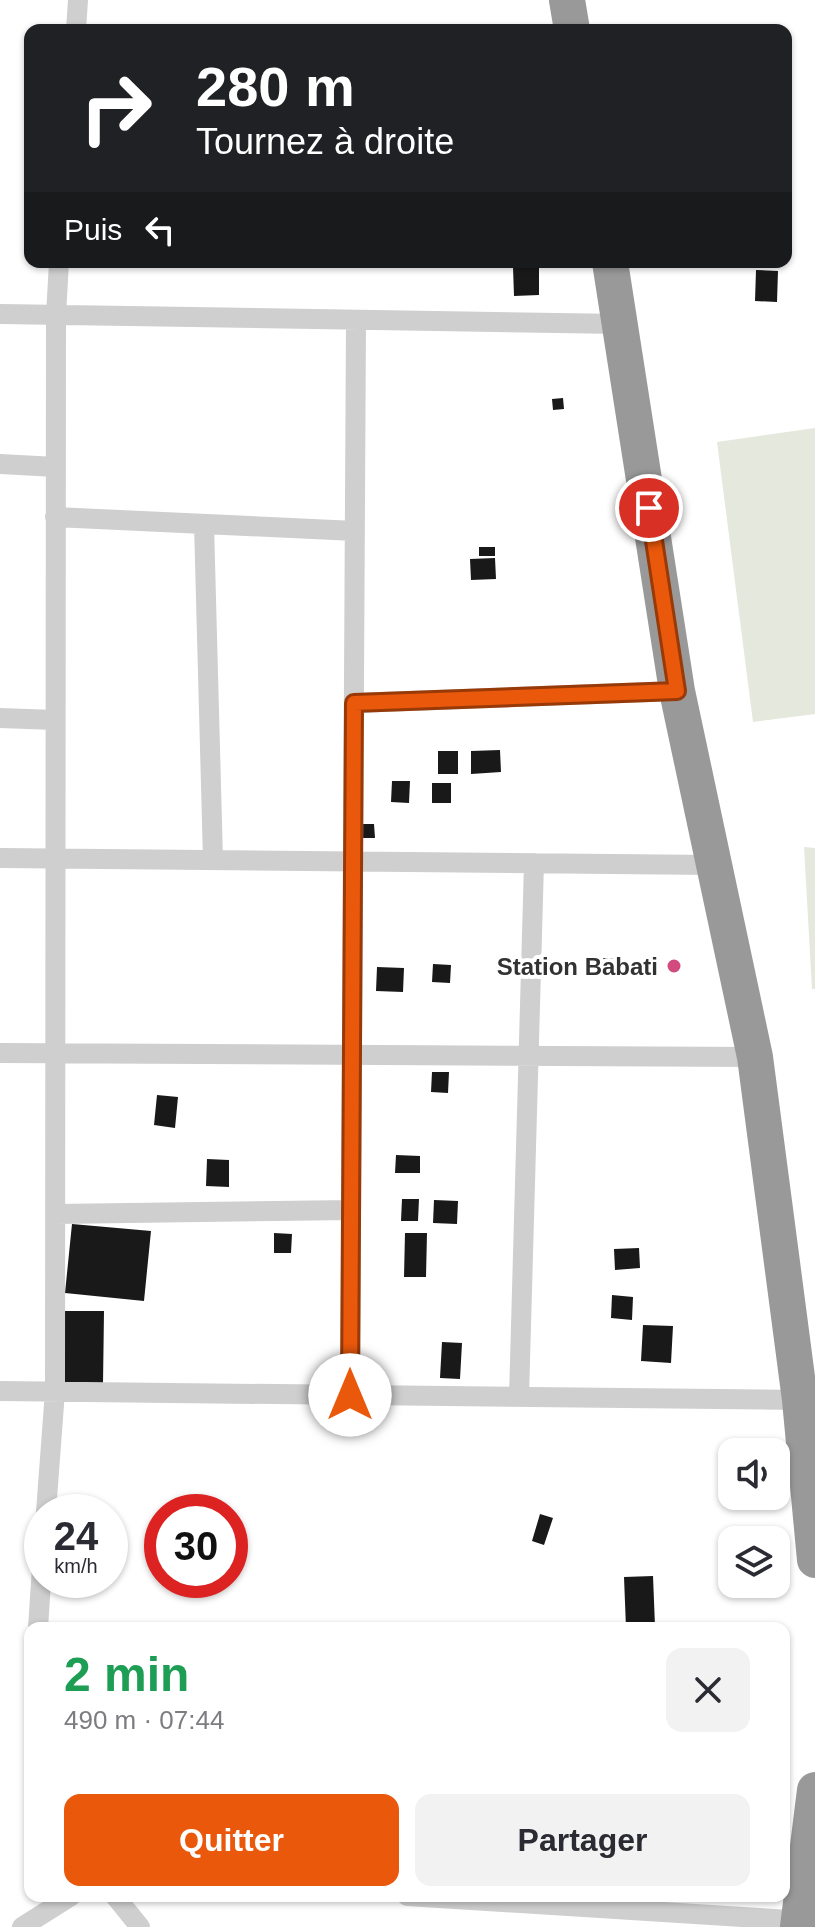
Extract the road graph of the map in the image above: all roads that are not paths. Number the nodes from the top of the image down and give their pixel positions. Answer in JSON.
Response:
{"nodes":[{"id":1,"x":78,"y":0,"type":"edge"},
{"id":2,"x":567,"y":0,"type":"edge"},
{"id":3,"x":76,"y":24,"type":"edge"},
{"id":4,"x":571,"y":24,"type":"edge"},
{"id":5,"x":59,"y":268,"type":"edge"},
{"id":6,"x":611,"y":268,"type":"edge"},
{"id":7,"x":0,"y":314,"type":"edge"},
{"id":8,"x":56,"y":315,"type":"junction"},
{"id":9,"x":356,"y":321,"type":"junction"},
{"id":10,"x":621,"y":324,"type":"junction"},
{"id":11,"x":0,"y":464,"type":"edge"},
{"id":12,"x":56,"y":467,"type":"junction"},
{"id":13,"x":55,"y":517,"type":"junction"},
{"id":14,"x":204,"y":524,"type":"junction"},
{"id":15,"x":355,"y":531,"type":"junction"},
{"id":16,"x":677,"y":691,"type":"junction"},
{"id":17,"x":354,"y":703,"type":"junction"},
{"id":18,"x":0,"y":718,"type":"edge"},
{"id":19,"x":55,"y":720,"type":"junction"},
{"id":20,"x":55,"y":857,"type":"junction"},
{"id":21,"x":0,"y":858,"type":"edge"},
{"id":22,"x":213,"y":860,"type":"junction"},
{"id":23,"x":353,"y":862,"type":"junction"},
{"id":24,"x":534,"y":863,"type":"junction"},
{"id":25,"x":715,"y":865,"type":"junction"},
{"id":26,"x":0,"y":1053,"type":"edge"},
{"id":27,"x":55,"y":1053,"type":"junction"},
{"id":28,"x":352,"y":1055,"type":"junction"},
{"id":29,"x":529,"y":1056,"type":"junction"},
{"id":30,"x":755,"y":1057,"type":"junction"},
{"id":31,"x":351,"y":1210,"type":"junction"},
{"id":32,"x":55,"y":1214,"type":"junction"},
{"id":33,"x":0,"y":1391,"type":"edge"},
{"id":34,"x":55,"y":1391,"type":"junction"},
{"id":35,"x":350,"y":1395,"type":"junction"},
{"id":36,"x":519,"y":1397,"type":"junction"},
{"id":37,"x":800,"y":1400,"type":"junction"},
{"id":38,"x":47,"y":1494,"type":"edge"},
{"id":39,"x":815,"y":1560,"type":"edge"},
{"id":40,"x":40,"y":1598,"type":"edge"},
{"id":41,"x":38,"y":1622,"type":"edge"},
{"id":42,"x":815,"y":1790,"type":"edge"},
{"id":43,"x":62,"y":1902,"type":"edge"},
{"id":44,"x":120,"y":1902,"type":"edge"},
{"id":45,"x":495,"y":1902,"type":"edge"},
{"id":46,"x":804,"y":1923,"type":"edge"},
{"id":47,"x":22,"y":1927,"type":"edge"},
{"id":48,"x":140,"y":1927,"type":"edge"}],
"edges":[{"from":1,"to":3,"type":"street"},
{"from":2,"to":4,"type":"highway"},
{"from":5,"to":8,"type":"street"},
{"from":6,"to":10,"type":"highway"},
{"from":7,"to":8,"type":"street"},
{"from":8,"to":9,"type":"street"},
{"from":8,"to":12,"type":"street"},
{"from":9,"to":10,"type":"street"},
{"from":9,"to":15,"type":"street"},
{"from":10,"to":16,"type":"highway"},
{"from":11,"to":12,"type":"street"},
{"from":12,"to":13,"type":"street"},
{"from":13,"to":14,"type":"street"},
{"from":13,"to":19,"type":"street"},
{"from":14,"to":15,"type":"street"},
{"from":14,"to":22,"type":"street"},
{"from":15,"to":17,"type":"street"},
{"from":16,"to":17,"type":"street"},
{"from":16,"to":25,"type":"highway"},
{"from":17,"to":23,"type":"street"},
{"from":18,"to":19,"type":"street"},
{"from":19,"to":20,"type":"street"},
{"from":20,"to":21,"type":"street"},
{"from":20,"to":22,"type":"street"},
{"from":20,"to":27,"type":"street"},
{"from":22,"to":23,"type":"street"},
{"from":23,"to":24,"type":"street"},
{"from":23,"to":28,"type":"street"},
{"from":24,"to":25,"type":"street"},
{"from":24,"to":29,"type":"street"},
{"from":25,"to":30,"type":"highway"},
{"from":26,"to":27,"type":"street"},
{"from":27,"to":28,"type":"street"},
{"from":27,"to":32,"type":"street"},
{"from":28,"to":29,"type":"street"},
{"from":28,"to":31,"type":"street"},
{"from":29,"to":30,"type":"street"},
{"from":29,"to":36,"type":"street"},
{"from":30,"to":37,"type":"highway"},
{"from":31,"to":32,"type":"street"},
{"from":31,"to":35,"type":"street"},
{"from":32,"to":34,"type":"street"},
{"from":33,"to":34,"type":"street"},
{"from":34,"to":35,"type":"street"},
{"from":34,"to":38,"type":"street"},
{"from":35,"to":36,"type":"street"},
{"from":36,"to":37,"type":"street"},
{"from":37,"to":39,"type":"highway"},
{"from":40,"to":41,"type":"street"},
{"from":42,"to":46,"type":"highway"},
{"from":43,"to":47,"type":"street"},
{"from":44,"to":48,"type":"street"},
{"from":45,"to":46,"type":"street"}]}
